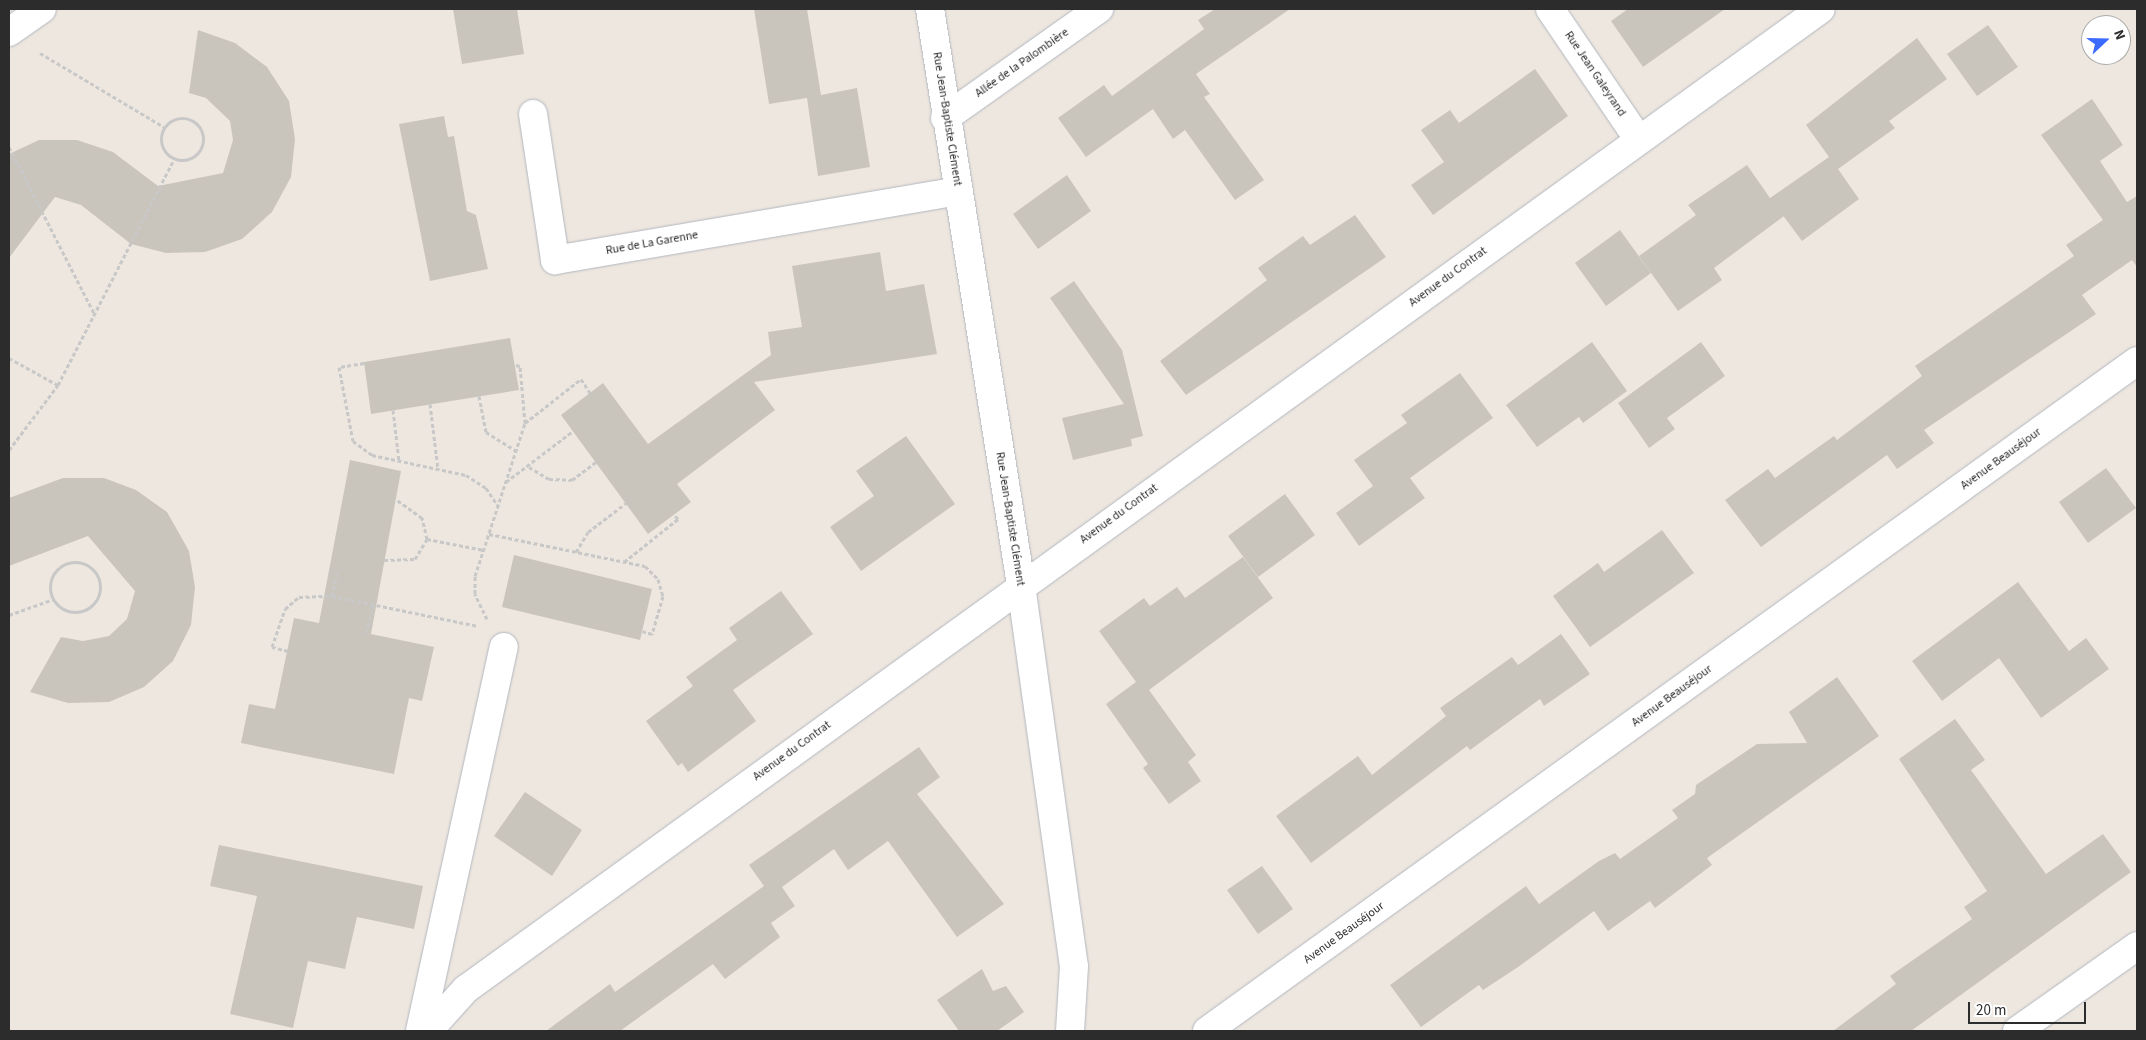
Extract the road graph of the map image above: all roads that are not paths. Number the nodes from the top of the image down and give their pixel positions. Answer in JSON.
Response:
{"nodes":[{"id":1,"x":42,"y":9,"type":"edge"},
{"id":2,"x":930,"y":9,"type":"edge"},
{"id":3,"x":1099,"y":9,"type":"edge"},
{"id":4,"x":1550,"y":9,"type":"edge"},
{"id":5,"x":1821,"y":9,"type":"edge"},
{"id":6,"x":9,"y":32,"type":"edge"},
{"id":7,"x":533,"y":114,"type":"dead end"},
{"id":8,"x":945,"y":118,"type":"junction"},
{"id":9,"x":1639,"y":140,"type":"junction"},
{"id":10,"x":958,"y":191,"type":"junction"},
{"id":11,"x":2137,"y":361,"type":"edge"},
{"id":12,"x":1021,"y":585,"type":"junction"},
{"id":13,"x":497,"y":637,"type":"road end"},
{"id":14,"x":2137,"y":946,"type":"edge"},
{"id":15,"x":420,"y":1031,"type":"edge"},
{"id":16,"x":428,"y":1031,"type":"edge"},
{"id":17,"x":1070,"y":1031,"type":"edge"},
{"id":18,"x":1208,"y":1031,"type":"edge"},
{"id":19,"x":2017,"y":1031,"type":"edge"}],
"edges":[{"from":1,"to":6,"type":"street"},
{"from":2,"to":8,"type":"street","name":"Rue Jean-Baptiste Clément"},
{"from":3,"to":8,"type":"street","name":"Allée de la Palombière"},
{"from":4,"to":9,"type":"street","name":"Rue Jean Galeyrand"},
{"from":5,"to":9,"type":"street","name":"Avenue du Contrat"},
{"from":7,"to":10,"type":"street","name":"Rue de La Garenne"},
{"from":8,"to":10,"type":"street","name":"Rue Jean-Baptiste Clément"},
{"from":9,"to":12,"type":"street","name":"Avenue du Contrat"},
{"from":10,"to":12,"type":"street","name":"Rue Jean-Baptiste Clément"},
{"from":11,"to":18,"type":"street","name":"Avenue Beauséjour"},
{"from":12,"to":16,"type":"street","name":"Avenue du Contrat"},
{"from":12,"to":17,"type":"street","name":"Rue Jean-Baptiste Clément"},
{"from":13,"to":15,"type":"street"},
{"from":14,"to":19,"type":"street"}]}
